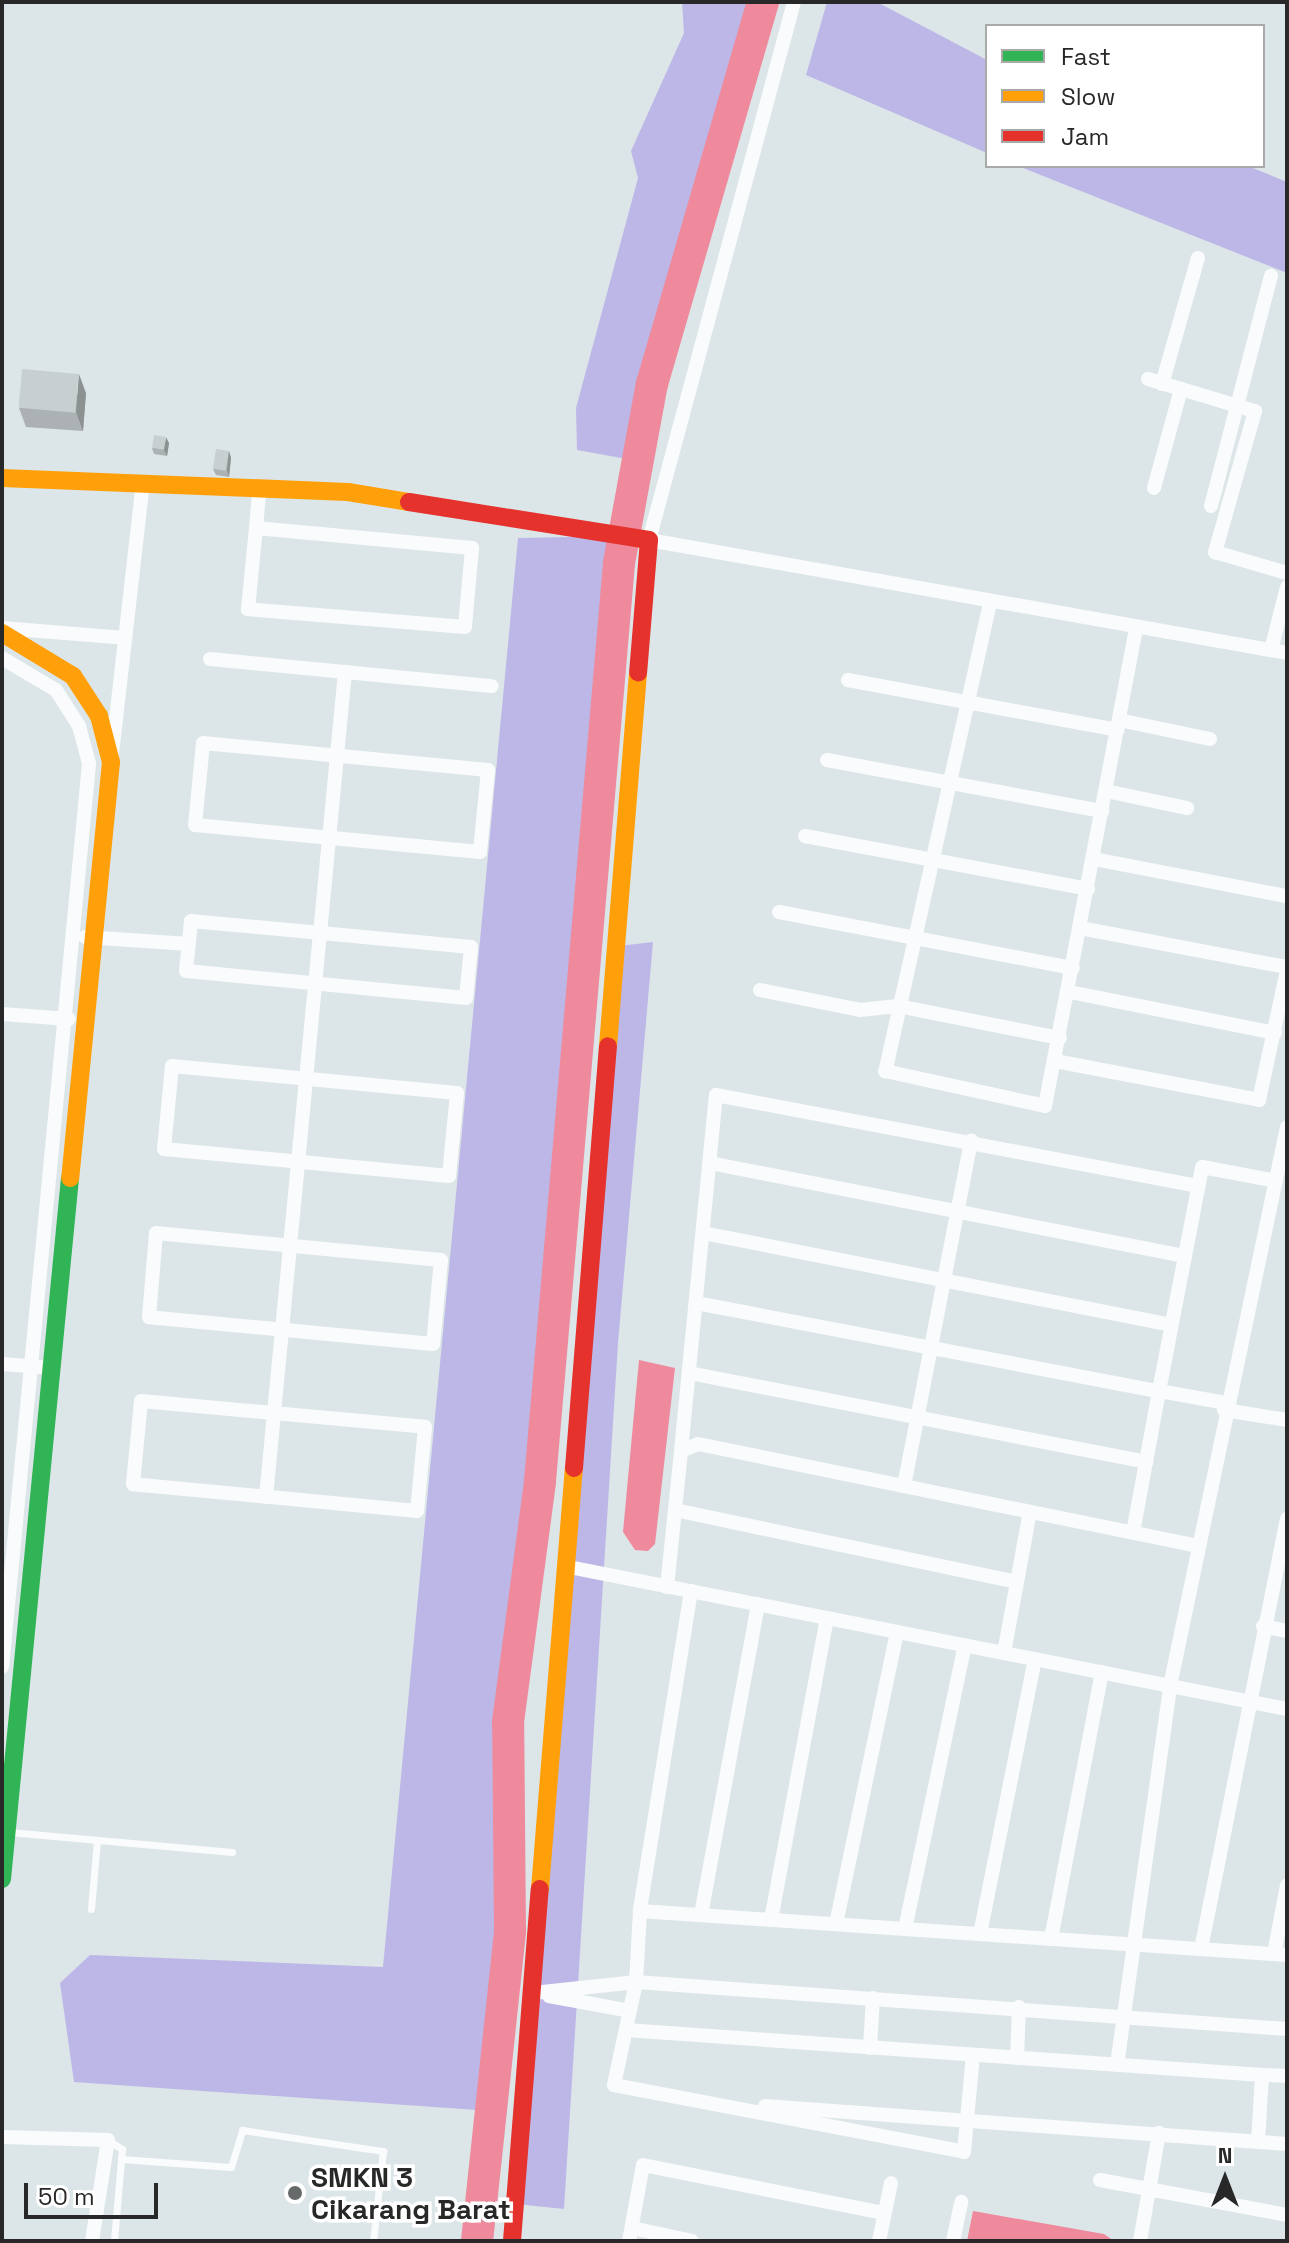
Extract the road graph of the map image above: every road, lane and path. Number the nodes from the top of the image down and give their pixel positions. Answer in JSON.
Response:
{"nodes":[{"id":1,"x":794,"y":2,"type":"edge"},
{"id":2,"x":1198,"y":258,"type":"dead end"},
{"id":3,"x":1271,"y":276,"type":"dead end"},
{"id":4,"x":1181,"y":389,"type":"junction"},
{"id":5,"x":1237,"y":405,"type":"junction"},
{"id":6,"x":2,"y":478,"type":"edge"},
{"id":7,"x":1154,"y":488,"type":"dead end"},
{"id":8,"x":142,"y":489,"type":"junction"},
{"id":9,"x":259,"y":493,"type":"junction"},
{"id":10,"x":1211,"y":506,"type":"dead end"},
{"id":11,"x":256,"y":528,"type":"junction"},
{"id":12,"x":645,"y":539,"type":"junction"},
{"id":13,"x":1287,"y":573,"type":"edge"},
{"id":14,"x":1287,"y":587,"type":"edge"},
{"id":15,"x":990,"y":603,"type":"junction"},
{"id":16,"x":1136,"y":628,"type":"junction"},
{"id":17,"x":2,"y":630,"type":"edge"},
{"id":18,"x":125,"y":638,"type":"junction"},
{"id":19,"x":1271,"y":650,"type":"junction"},
{"id":20,"x":1287,"y":653,"type":"edge"},
{"id":21,"x":2,"y":658,"type":"edge"},
{"id":22,"x":210,"y":659,"type":"dead end"},
{"id":23,"x":345,"y":672,"type":"junction"},
{"id":24,"x":848,"y":680,"type":"dead end"},
{"id":25,"x":492,"y":686,"type":"dead end"},
{"id":26,"x":969,"y":703,"type":"junction"},
{"id":27,"x":1118,"y":725,"type":"junction"},
{"id":28,"x":1210,"y":739,"type":"dead end"},
{"id":29,"x":337,"y":756,"type":"junction"},
{"id":30,"x":827,"y":760,"type":"dead end"},
{"id":31,"x":111,"y":762,"type":"junction"},
{"id":32,"x":954,"y":782,"type":"junction"},
{"id":33,"x":1106,"y":791,"type":"junction"},
{"id":34,"x":1187,"y":808,"type":"dead end"},
{"id":35,"x":1102,"y":811,"type":"junction"},
{"id":36,"x":805,"y":836,"type":"dead end"},
{"id":37,"x":329,"y":838,"type":"junction"},
{"id":38,"x":1094,"y":859,"type":"junction"},
{"id":39,"x":937,"y":860,"type":"junction"},
{"id":40,"x":1088,"y":889,"type":"junction"},
{"id":41,"x":1287,"y":896,"type":"edge"},
{"id":42,"x":779,"y":912,"type":"dead end"},
{"id":43,"x":1080,"y":928,"type":"junction"},
{"id":44,"x":320,"y":933,"type":"junction"},
{"id":45,"x":77,"y":936,"type":"junction"},
{"id":46,"x":98,"y":938,"type":"junction"},
{"id":47,"x":920,"y":940,"type":"junction"},
{"id":48,"x":189,"y":944,"type":"junction"},
{"id":49,"x":1073,"y":968,"type":"junction"},
{"id":50,"x":1287,"y":969,"type":"edge"},
{"id":51,"x":315,"y":984,"type":"junction"},
{"id":52,"x":760,"y":990,"type":"dead end"},
{"id":53,"x":1070,"y":992,"type":"junction"},
{"id":54,"x":898,"y":1006,"type":"junction"},
{"id":55,"x":2,"y":1014,"type":"edge"},
{"id":56,"x":69,"y":1019,"type":"junction"},
{"id":57,"x":1275,"y":1033,"type":"junction"},
{"id":58,"x":1060,"y":1038,"type":"junction"},
{"id":59,"x":1055,"y":1061,"type":"junction"},
{"id":60,"x":306,"y":1079,"type":"junction"},
{"id":61,"x":1287,"y":1127,"type":"edge"},
{"id":62,"x":971,"y":1140,"type":"junction"},
{"id":63,"x":298,"y":1162,"type":"junction"},
{"id":64,"x":710,"y":1163,"type":"junction"},
{"id":65,"x":1276,"y":1181,"type":"junction"},
{"id":66,"x":1199,"y":1186,"type":"junction"},
{"id":67,"x":957,"y":1210,"type":"junction"},
{"id":68,"x":703,"y":1233,"type":"junction"},
{"id":69,"x":290,"y":1246,"type":"junction"},
{"id":70,"x":1185,"y":1256,"type":"junction"},
{"id":71,"x":943,"y":1282,"type":"junction"},
{"id":72,"x":696,"y":1303,"type":"junction"},
{"id":73,"x":1171,"y":1325,"type":"junction"},
{"id":74,"x":282,"y":1330,"type":"junction"},
{"id":75,"x":931,"y":1348,"type":"junction"},
{"id":76,"x":2,"y":1364,"type":"edge"},
{"id":77,"x":30,"y":1367,"type":"junction"},
{"id":78,"x":53,"y":1368,"type":"junction"},
{"id":79,"x":689,"y":1373,"type":"junction"},
{"id":80,"x":1159,"y":1391,"type":"junction"},
{"id":81,"x":1225,"y":1407,"type":"junction"},
{"id":82,"x":274,"y":1413,"type":"junction"},
{"id":83,"x":918,"y":1416,"type":"junction"},
{"id":84,"x":1287,"y":1420,"type":"edge"},
{"id":85,"x":681,"y":1451,"type":"junction"},
{"id":86,"x":1146,"y":1462,"type":"junction"},
{"id":87,"x":904,"y":1486,"type":"junction"},
{"id":88,"x":266,"y":1497,"type":"junction"},
{"id":89,"x":675,"y":1510,"type":"junction"},
{"id":90,"x":1030,"y":1512,"type":"junction"},
{"id":91,"x":1287,"y":1518,"type":"edge"},
{"id":92,"x":1133,"y":1532,"type":"junction"},
{"id":93,"x":1198,"y":1546,"type":"junction"},
{"id":94,"x":1282,"y":1558,"type":"edge"},
{"id":95,"x":564,"y":1566,"type":"junction"},
{"id":96,"x":1017,"y":1582,"type":"junction"},
{"id":97,"x":667,"y":1587,"type":"junction"},
{"id":98,"x":691,"y":1591,"type":"junction"},
{"id":99,"x":758,"y":1604,"type":"junction"},
{"id":100,"x":827,"y":1618,"type":"junction"},
{"id":101,"x":1263,"y":1626,"type":"junction"},
{"id":102,"x":1287,"y":1631,"type":"edge"},
{"id":103,"x":897,"y":1632,"type":"junction"},
{"id":104,"x":965,"y":1645,"type":"junction"},
{"id":105,"x":1004,"y":1653,"type":"junction"},
{"id":106,"x":1035,"y":1659,"type":"junction"},
{"id":107,"x":2,"y":1667,"type":"edge"},
{"id":108,"x":1102,"y":1672,"type":"junction"},
{"id":109,"x":1170,"y":1686,"type":"junction"},
{"id":110,"x":1248,"y":1701,"type":"junction"},
{"id":111,"x":1287,"y":1709,"type":"edge"},
{"id":112,"x":9,"y":1832,"type":"junction"},
{"id":113,"x":97,"y":1840,"type":"junction"},
{"id":114,"x":232,"y":1852,"type":"dead end"},
{"id":115,"x":2,"y":1879,"type":"edge"},
{"id":116,"x":1287,"y":1885,"type":"edge"},
{"id":117,"x":91,"y":1909,"type":"dead end"},
{"id":118,"x":640,"y":1911,"type":"junction"},
{"id":119,"x":701,"y":1915,"type":"junction"},
{"id":120,"x":771,"y":1920,"type":"junction"},
{"id":121,"x":836,"y":1924,"type":"junction"},
{"id":122,"x":905,"y":1929,"type":"junction"},
{"id":123,"x":980,"y":1934,"type":"junction"},
{"id":124,"x":1051,"y":1939,"type":"junction"},
{"id":125,"x":1129,"y":1944,"type":"junction"},
{"id":126,"x":1201,"y":1949,"type":"junction"},
{"id":127,"x":1280,"y":1955,"type":"edge"},
{"id":128,"x":636,"y":1982,"type":"junction"},
{"id":129,"x":533,"y":1993,"type":"junction"},
{"id":130,"x":873,"y":1998,"type":"junction"},
{"id":131,"x":1019,"y":2007,"type":"junction"},
{"id":132,"x":630,"y":2011,"type":"junction"},
{"id":133,"x":1119,"y":2014,"type":"junction"},
{"id":134,"x":1287,"y":2029,"type":"edge"},
{"id":135,"x":626,"y":2030,"type":"junction"},
{"id":136,"x":870,"y":2048,"type":"junction"},
{"id":137,"x":973,"y":2055,"type":"junction"},
{"id":138,"x":1017,"y":2058,"type":"junction"},
{"id":139,"x":1117,"y":2065,"type":"junction"},
{"id":140,"x":1262,"y":2075,"type":"junction"},
{"id":141,"x":1287,"y":2076,"type":"edge"},
{"id":142,"x":704,"y":2102,"type":"junction"},
{"id":143,"x":967,"y":2120,"type":"junction"},
{"id":144,"x":1159,"y":2133,"type":"junction"},
{"id":145,"x":2,"y":2137,"type":"edge"},
{"id":146,"x":108,"y":2140,"type":"junction"},
{"id":147,"x":1258,"y":2142,"type":"junction"},
{"id":148,"x":1287,"y":2144,"type":"edge"},
{"id":149,"x":121,"y":2159,"type":"junction"},
{"id":150,"x":1100,"y":2180,"type":"dead end"},
{"id":151,"x":891,"y":2183,"type":"dead end"},
{"id":152,"x":1151,"y":2191,"type":"junction"},
{"id":153,"x":961,"y":2202,"type":"dead end"},
{"id":154,"x":884,"y":2213,"type":"junction"},
{"id":155,"x":1286,"y":2215,"type":"edge"},
{"id":156,"x":630,"y":2235,"type":"edge"},
{"id":157,"x":92,"y":2241,"type":"edge"},
{"id":158,"x":114,"y":2241,"type":"edge"},
{"id":159,"x":373,"y":2241,"type":"edge"},
{"id":160,"x":512,"y":2241,"type":"edge"},
{"id":161,"x":692,"y":2241,"type":"edge"},
{"id":162,"x":879,"y":2241,"type":"edge"},
{"id":163,"x":953,"y":2241,"type":"edge"},
{"id":164,"x":1140,"y":2241,"type":"edge"}],
"edges":[{"from":1,"to":12,"type":"street"},
{"from":2,"to":4,"type":"street"},
{"from":3,"to":5,"type":"street"},
{"from":4,"to":5,"type":"street"},
{"from":4,"to":7,"type":"street"},
{"from":5,"to":10,"type":"street"},
{"from":5,"to":13,"type":"street"},
{"from":6,"to":8,"type":"street"},
{"from":8,"to":9,"type":"street"},
{"from":8,"to":18,"type":"street"},
{"from":9,"to":11,"type":"street"},
{"from":9,"to":12,"type":"street"},
{"from":11,"to":11,"type":"street"},
{"from":12,"to":15,"type":"street"},
{"from":12,"to":95,"type":"street"},
{"from":14,"to":19,"type":"street"},
{"from":15,"to":16,"type":"street"},
{"from":15,"to":26,"type":"street"},
{"from":16,"to":19,"type":"street"},
{"from":16,"to":27,"type":"street"},
{"from":17,"to":18,"type":"street"},
{"from":17,"to":31,"type":"street"},
{"from":18,"to":31,"type":"street"},
{"from":19,"to":20,"type":"street"},
{"from":21,"to":45,"type":"street"},
{"from":22,"to":23,"type":"street"},
{"from":23,"to":25,"type":"street"},
{"from":23,"to":29,"type":"street"},
{"from":24,"to":26,"type":"street"},
{"from":26,"to":27,"type":"street"},
{"from":26,"to":32,"type":"street"},
{"from":27,"to":28,"type":"street"},
{"from":27,"to":33,"type":"street"},
{"from":29,"to":37,"type":"street"},
{"from":29,"to":37,"type":"street"},
{"from":29,"to":37,"type":"street"},
{"from":30,"to":32,"type":"street"},
{"from":31,"to":46,"type":"street"},
{"from":32,"to":35,"type":"street"},
{"from":32,"to":39,"type":"street"},
{"from":33,"to":34,"type":"street"},
{"from":33,"to":35,"type":"street"},
{"from":35,"to":38,"type":"street"},
{"from":36,"to":39,"type":"street"},
{"from":37,"to":44,"type":"street"},
{"from":38,"to":40,"type":"street"},
{"from":38,"to":41,"type":"street"},
{"from":39,"to":40,"type":"street"},
{"from":39,"to":47,"type":"street"},
{"from":40,"to":43,"type":"street"},
{"from":42,"to":47,"type":"street"},
{"from":43,"to":49,"type":"street"},
{"from":43,"to":50,"type":"street"},
{"from":44,"to":48,"type":"street"},
{"from":44,"to":51,"type":"street"},
{"from":44,"to":51,"type":"street"},
{"from":45,"to":46,"type":"street"},
{"from":45,"to":56,"type":"street"},
{"from":46,"to":48,"type":"street"},
{"from":46,"to":78,"type":"street"},
{"from":47,"to":49,"type":"street"},
{"from":47,"to":54,"type":"street"},
{"from":48,"to":51,"type":"street"},
{"from":49,"to":53,"type":"street"},
{"from":50,"to":57,"type":"street"},
{"from":51,"to":60,"type":"street"},
{"from":52,"to":54,"type":"street"},
{"from":53,"to":57,"type":"street"},
{"from":53,"to":58,"type":"street"},
{"from":54,"to":58,"type":"street"},
{"from":54,"to":59,"type":"street"},
{"from":55,"to":56,"type":"street"},
{"from":56,"to":77,"type":"street"},
{"from":57,"to":59,"type":"street"},
{"from":58,"to":59,"type":"street"},
{"from":60,"to":63,"type":"street"},
{"from":60,"to":63,"type":"street"},
{"from":60,"to":63,"type":"street"},
{"from":61,"to":65,"type":"street"},
{"from":62,"to":64,"type":"street"},
{"from":62,"to":66,"type":"street"},
{"from":62,"to":67,"type":"street"},
{"from":63,"to":69,"type":"street"},
{"from":64,"to":67,"type":"street"},
{"from":64,"to":68,"type":"street"},
{"from":65,"to":66,"type":"street"},
{"from":65,"to":81,"type":"street"},
{"from":66,"to":70,"type":"street"},
{"from":67,"to":70,"type":"street"},
{"from":67,"to":71,"type":"street"},
{"from":68,"to":71,"type":"street"},
{"from":68,"to":72,"type":"street"},
{"from":69,"to":74,"type":"street"},
{"from":69,"to":74,"type":"street"},
{"from":69,"to":74,"type":"street"},
{"from":70,"to":73,"type":"street"},
{"from":71,"to":73,"type":"street"},
{"from":71,"to":75,"type":"street"},
{"from":72,"to":75,"type":"street"},
{"from":72,"to":79,"type":"street"},
{"from":73,"to":80,"type":"street"},
{"from":74,"to":82,"type":"street"},
{"from":75,"to":80,"type":"street"},
{"from":75,"to":83,"type":"street"},
{"from":76,"to":77,"type":"street"},
{"from":77,"to":78,"type":"street"},
{"from":77,"to":107,"type":"street"},
{"from":78,"to":112,"type":"street"},
{"from":79,"to":83,"type":"street"},
{"from":79,"to":85,"type":"street"},
{"from":80,"to":81,"type":"street"},
{"from":80,"to":86,"type":"street"},
{"from":81,"to":84,"type":"street"},
{"from":81,"to":93,"type":"street"},
{"from":82,"to":88,"type":"street"},
{"from":82,"to":88,"type":"street"},
{"from":82,"to":88,"type":"street"},
{"from":83,"to":86,"type":"street"},
{"from":83,"to":87,"type":"street"},
{"from":85,"to":87,"type":"street"},
{"from":85,"to":89,"type":"street"},
{"from":86,"to":92,"type":"street"},
{"from":87,"to":90,"type":"street"},
{"from":89,"to":96,"type":"street"},
{"from":89,"to":97,"type":"street"},
{"from":90,"to":92,"type":"street"},
{"from":90,"to":96,"type":"street"},
{"from":91,"to":94,"type":"street"},
{"from":92,"to":93,"type":"street"},
{"from":93,"to":109,"type":"street"},
{"from":94,"to":101,"type":"street"},
{"from":95,"to":97,"type":"street"},
{"from":95,"to":129,"type":"street"},
{"from":96,"to":105,"type":"street"},
{"from":97,"to":98,"type":"street"},
{"from":98,"to":99,"type":"street"},
{"from":98,"to":118,"type":"street"},
{"from":99,"to":100,"type":"street"},
{"from":99,"to":119,"type":"street"},
{"from":100,"to":103,"type":"street"},
{"from":100,"to":120,"type":"street"},
{"from":101,"to":102,"type":"street"},
{"from":101,"to":110,"type":"street"},
{"from":103,"to":104,"type":"street"},
{"from":103,"to":121,"type":"street"},
{"from":104,"to":105,"type":"street"},
{"from":104,"to":122,"type":"street"},
{"from":105,"to":106,"type":"street"},
{"from":106,"to":108,"type":"street"},
{"from":106,"to":123,"type":"street"},
{"from":108,"to":109,"type":"street"},
{"from":108,"to":124,"type":"street"},
{"from":109,"to":110,"type":"street"},
{"from":109,"to":125,"type":"street"},
{"from":110,"to":111,"type":"street"},
{"from":110,"to":126,"type":"street"},
{"from":112,"to":113,"type":"lane"},
{"from":112,"to":115,"type":"street"},
{"from":113,"to":114,"type":"lane"},
{"from":113,"to":117,"type":"lane"},
{"from":116,"to":127,"type":"street"},
{"from":118,"to":119,"type":"street"},
{"from":118,"to":128,"type":"street"},
{"from":119,"to":120,"type":"street"},
{"from":120,"to":121,"type":"street"},
{"from":121,"to":122,"type":"street"},
{"from":122,"to":123,"type":"street"},
{"from":123,"to":124,"type":"street"},
{"from":124,"to":125,"type":"street"},
{"from":125,"to":126,"type":"street"},
{"from":125,"to":133,"type":"street"},
{"from":126,"to":127,"type":"street"},
{"from":128,"to":129,"type":"street"},
{"from":128,"to":130,"type":"street"},
{"from":128,"to":132,"type":"street"},
{"from":129,"to":132,"type":"street"},
{"from":129,"to":160,"type":"street"},
{"from":130,"to":131,"type":"street"},
{"from":130,"to":136,"type":"street"},
{"from":131,"to":133,"type":"street"},
{"from":131,"to":138,"type":"street"},
{"from":132,"to":135,"type":"street"},
{"from":133,"to":134,"type":"street"},
{"from":133,"to":139,"type":"street"},
{"from":135,"to":136,"type":"street"},
{"from":135,"to":142,"type":"street"},
{"from":136,"to":137,"type":"street"},
{"from":137,"to":138,"type":"street"},
{"from":137,"to":143,"type":"street"},
{"from":138,"to":139,"type":"street"},
{"from":139,"to":140,"type":"street"},
{"from":140,"to":141,"type":"street"},
{"from":140,"to":147,"type":"street"},
{"from":142,"to":143,"type":"street"},
{"from":142,"to":143,"type":"street"},
{"from":143,"to":144,"type":"street"},
{"from":144,"to":147,"type":"street"},
{"from":144,"to":152,"type":"street"},
{"from":145,"to":146,"type":"street"},
{"from":146,"to":149,"type":"lane"},
{"from":146,"to":157,"type":"street"},
{"from":147,"to":148,"type":"street"},
{"from":149,"to":158,"type":"lane"},
{"from":149,"to":159,"type":"lane"},
{"from":150,"to":152,"type":"street"},
{"from":151,"to":154,"type":"street"},
{"from":152,"to":155,"type":"street"},
{"from":152,"to":164,"type":"street"},
{"from":153,"to":163,"type":"street"},
{"from":154,"to":156,"type":"street"},
{"from":154,"to":162,"type":"street"},
{"from":156,"to":161,"type":"street"}]}
